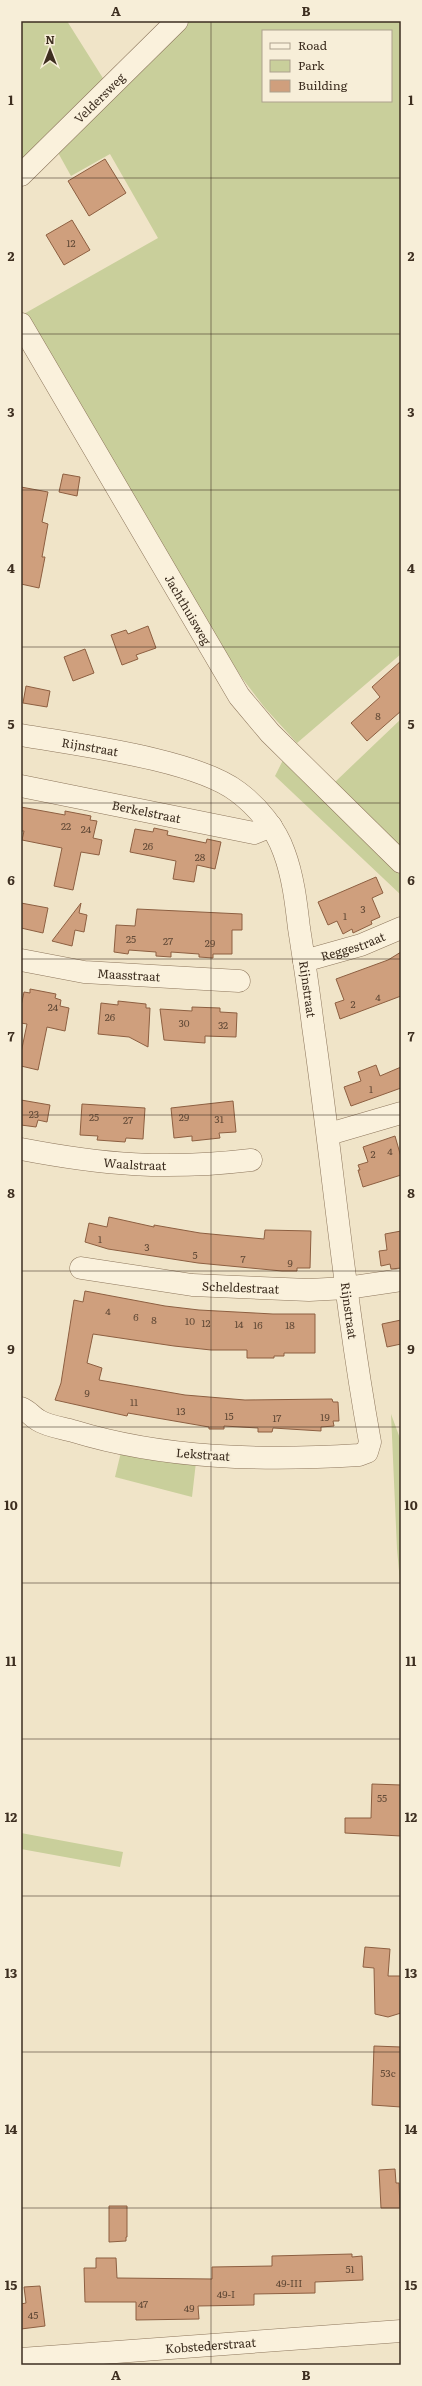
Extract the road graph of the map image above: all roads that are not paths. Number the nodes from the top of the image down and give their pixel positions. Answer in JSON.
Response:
{"nodes":[{"id":1,"x":177,"y":21,"type":"edge"},
{"id":2,"x":21,"y":175,"type":"edge"},
{"id":3,"x":21,"y":324,"type":"edge"},
{"id":4,"x":21,"y":735,"type":"edge"},
{"id":5,"x":21,"y":786,"type":"edge"},
{"id":6,"x":271,"y":826,"type":"junction"},
{"id":7,"x":401,"y":862,"type":"edge"},
{"id":8,"x":401,"y":928,"type":"edge"},
{"id":9,"x":21,"y":960,"type":"edge"},
{"id":10,"x":304,"y":961,"type":"junction"},
{"id":11,"x":239,"y":981,"type":"dead end"},
{"id":12,"x":401,"y":1113,"type":"edge"},
{"id":13,"x":329,"y":1134,"type":"junction"},
{"id":14,"x":21,"y":1149,"type":"edge"},
{"id":15,"x":251,"y":1160,"type":"dead end"},
{"id":16,"x":81,"y":1268,"type":"dead end"},
{"id":17,"x":401,"y":1280,"type":"edge"},
{"id":18,"x":347,"y":1288,"type":"junction"},
{"id":19,"x":21,"y":1408,"type":"edge"},
{"id":20,"x":367,"y":1427,"type":"joint"},
{"id":21,"x":401,"y":2331,"type":"edge"},
{"id":22,"x":192,"y":2357,"type":"edge"},
{"id":23,"x":21,"y":2359,"type":"edge"}],
"edges":[{"from":1,"to":2,"type":"street","name":"Veldersweg"},
{"from":3,"to":7,"type":"street","name":"Jachthuisweg"},
{"from":4,"to":6,"type":"street","name":"Rijnstraat"},
{"from":5,"to":6,"type":"street","name":"Berkelstraat"},
{"from":6,"to":10,"type":"street","name":"Rijnstraat"},
{"from":8,"to":10,"type":"street","name":"Reggestraat"},
{"from":9,"to":11,"type":"street","name":"Maasstraat"},
{"from":10,"to":13,"type":"street","name":"Rijnstraat"},
{"from":12,"to":13,"type":"street"},
{"from":13,"to":18,"type":"street","name":"Rijnstraat"},
{"from":14,"to":15,"type":"street","name":"Waalstraat"},
{"from":16,"to":18,"type":"street","name":"Scheldestraat"},
{"from":17,"to":18,"type":"street","name":"Scheldestraat"},
{"from":18,"to":20,"type":"street","name":"Rijnstraat"},
{"from":19,"to":20,"type":"street","name":"Lekstraat"},
{"from":21,"to":22,"type":"street","name":"Kobstederstraat"},
{"from":22,"to":23,"type":"street","name":"Kobstederstraat"}]}
